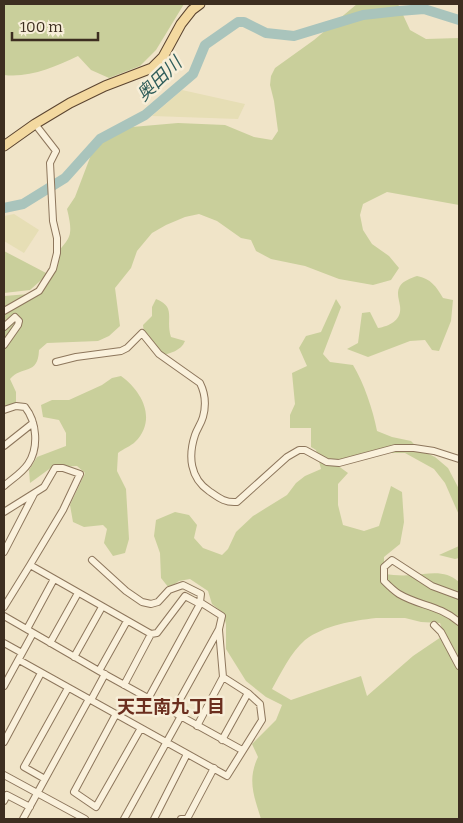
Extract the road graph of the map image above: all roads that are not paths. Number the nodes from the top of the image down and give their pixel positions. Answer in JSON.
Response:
{"nodes":[{"id":1,"x":200,"y":4,"type":"edge"},
{"id":2,"x":35,"y":124,"type":"junction"},
{"id":3,"x":4,"y":146,"type":"edge"},
{"id":4,"x":4,"y":311,"type":"edge"},
{"id":5,"x":4,"y":327,"type":"edge"},
{"id":6,"x":4,"y":345,"type":"edge"},
{"id":7,"x":56,"y":362,"type":"dead end"},
{"id":8,"x":4,"y":410,"type":"edge"},
{"id":9,"x":33,"y":423,"type":"junction"},
{"id":10,"x":4,"y":446,"type":"edge"},
{"id":11,"x":459,"y":459,"type":"edge"},
{"id":12,"x":4,"y":486,"type":"edge"},
{"id":13,"x":35,"y":493,"type":"junction"},
{"id":14,"x":4,"y":512,"type":"edge"},
{"id":15,"x":4,"y":552,"type":"edge"},
{"id":16,"x":92,"y":560,"type":"dead end"},
{"id":17,"x":30,"y":565,"type":"junction"},
{"id":18,"x":54,"y":579,"type":"junction"},
{"id":19,"x":78,"y":593,"type":"junction"},
{"id":20,"x":459,"y":596,"type":"edge"},
{"id":21,"x":200,"y":603,"type":"junction"},
{"id":22,"x":4,"y":607,"type":"edge"},
{"id":23,"x":102,"y":607,"type":"junction"},
{"id":24,"x":4,"y":616,"type":"edge"},
{"id":25,"x":127,"y":621,"type":"junction"},
{"id":26,"x":459,"y":622,"type":"edge"},
{"id":27,"x":434,"y":625,"type":"dead end"},
{"id":28,"x":219,"y":629,"type":"junction"},
{"id":29,"x":30,"y":631,"type":"junction"},
{"id":30,"x":151,"y":634,"type":"junction"},
{"id":31,"x":50,"y":643,"type":"junction"},
{"id":32,"x":4,"y":644,"type":"edge"},
{"id":33,"x":22,"y":653,"type":"junction"},
{"id":34,"x":74,"y":657,"type":"junction"},
{"id":35,"x":18,"y":660,"type":"junction"},
{"id":36,"x":459,"y":666,"type":"edge"},
{"id":37,"x":41,"y":673,"type":"junction"},
{"id":38,"x":102,"y":673,"type":"junction"},
{"id":39,"x":223,"y":677,"type":"junction"},
{"id":40,"x":124,"y":685,"type":"junction"},
{"id":41,"x":4,"y":686,"type":"edge"},
{"id":42,"x":68,"y":688,"type":"junction"},
{"id":43,"x":248,"y":693,"type":"junction"},
{"id":44,"x":148,"y":699,"type":"junction"},
{"id":45,"x":90,"y":700,"type":"junction"},
{"id":46,"x":173,"y":712,"type":"junction"},
{"id":47,"x":116,"y":714,"type":"junction"},
{"id":48,"x":180,"y":716,"type":"junction"},
{"id":49,"x":198,"y":726,"type":"junction"},
{"id":50,"x":141,"y":728,"type":"junction"},
{"id":51,"x":222,"y":740,"type":"junction"},
{"id":52,"x":166,"y":741,"type":"junction"},
{"id":53,"x":4,"y":742,"type":"edge"},
{"id":54,"x":242,"y":750,"type":"junction"},
{"id":55,"x":187,"y":754,"type":"junction"},
{"id":56,"x":214,"y":768,"type":"junction"},
{"id":57,"x":4,"y":775,"type":"edge"},
{"id":58,"x":45,"y":779,"type":"junction"},
{"id":59,"x":38,"y":794,"type":"junction"},
{"id":60,"x":4,"y":801,"type":"edge"},
{"id":61,"x":30,"y":807,"type":"junction"},
{"id":62,"x":23,"y":819,"type":"edge"},
{"id":63,"x":84,"y":819,"type":"edge"},
{"id":64,"x":124,"y":819,"type":"edge"},
{"id":65,"x":154,"y":819,"type":"edge"},
{"id":66,"x":181,"y":819,"type":"edge"}],
"edges":[{"from":1,"to":2,"type":"main road"},
{"from":2,"to":3,"type":"main road"},
{"from":2,"to":4,"type":"street"},
{"from":5,"to":6,"type":"street"},
{"from":7,"to":11,"type":"street"},
{"from":8,"to":9,"type":"street"},
{"from":9,"to":10,"type":"street"},
{"from":9,"to":12,"type":"street"},
{"from":13,"to":14,"type":"street"},
{"from":13,"to":15,"type":"street"},
{"from":13,"to":17,"type":"street"},
{"from":16,"to":21,"type":"street"},
{"from":17,"to":18,"type":"street"},
{"from":17,"to":22,"type":"street"},
{"from":18,"to":19,"type":"street"},
{"from":18,"to":29,"type":"street"},
{"from":19,"to":23,"type":"street"},
{"from":19,"to":31,"type":"street"},
{"from":20,"to":26,"type":"street"},
{"from":21,"to":28,"type":"street"},
{"from":21,"to":30,"type":"street"},
{"from":21,"to":44,"type":"street"},
{"from":23,"to":25,"type":"street"},
{"from":23,"to":34,"type":"street"},
{"from":24,"to":29,"type":"street"},
{"from":25,"to":30,"type":"street"},
{"from":25,"to":38,"type":"street"},
{"from":27,"to":36,"type":"street"},
{"from":28,"to":39,"type":"street"},
{"from":28,"to":46,"type":"street"},
{"from":29,"to":31,"type":"street"},
{"from":29,"to":33,"type":"street"},
{"from":30,"to":40,"type":"street"},
{"from":31,"to":34,"type":"street"},
{"from":32,"to":33,"type":"street"},
{"from":33,"to":35,"type":"street"},
{"from":34,"to":38,"type":"street"},
{"from":35,"to":37,"type":"street"},
{"from":35,"to":41,"type":"street"},
{"from":37,"to":42,"type":"street"},
{"from":37,"to":53,"type":"street"},
{"from":38,"to":40,"type":"street"},
{"from":38,"to":45,"type":"street"},
{"from":39,"to":43,"type":"street"},
{"from":39,"to":49,"type":"street"},
{"from":40,"to":44,"type":"street"},
{"from":42,"to":45,"type":"street"},
{"from":42,"to":58,"type":"street"},
{"from":43,"to":51,"type":"street"},
{"from":43,"to":54,"type":"street"},
{"from":44,"to":46,"type":"street"},
{"from":45,"to":47,"type":"street"},
{"from":45,"to":58,"type":"street"},
{"from":46,"to":48,"type":"street"},
{"from":47,"to":50,"type":"street"},
{"from":47,"to":50,"type":"street"},
{"from":48,"to":49,"type":"street"},
{"from":48,"to":52,"type":"street"},
{"from":49,"to":51,"type":"street"},
{"from":50,"to":52,"type":"street"},
{"from":51,"to":54,"type":"street"},
{"from":52,"to":55,"type":"street"},
{"from":52,"to":64,"type":"street"},
{"from":54,"to":56,"type":"street"},
{"from":55,"to":56,"type":"street"},
{"from":55,"to":65,"type":"street"},
{"from":56,"to":66,"type":"street"},
{"from":57,"to":59,"type":"street"},
{"from":58,"to":59,"type":"street"},
{"from":59,"to":61,"type":"street"},
{"from":59,"to":63,"type":"street"},
{"from":60,"to":61,"type":"street"},
{"from":61,"to":62,"type":"street"}]}
